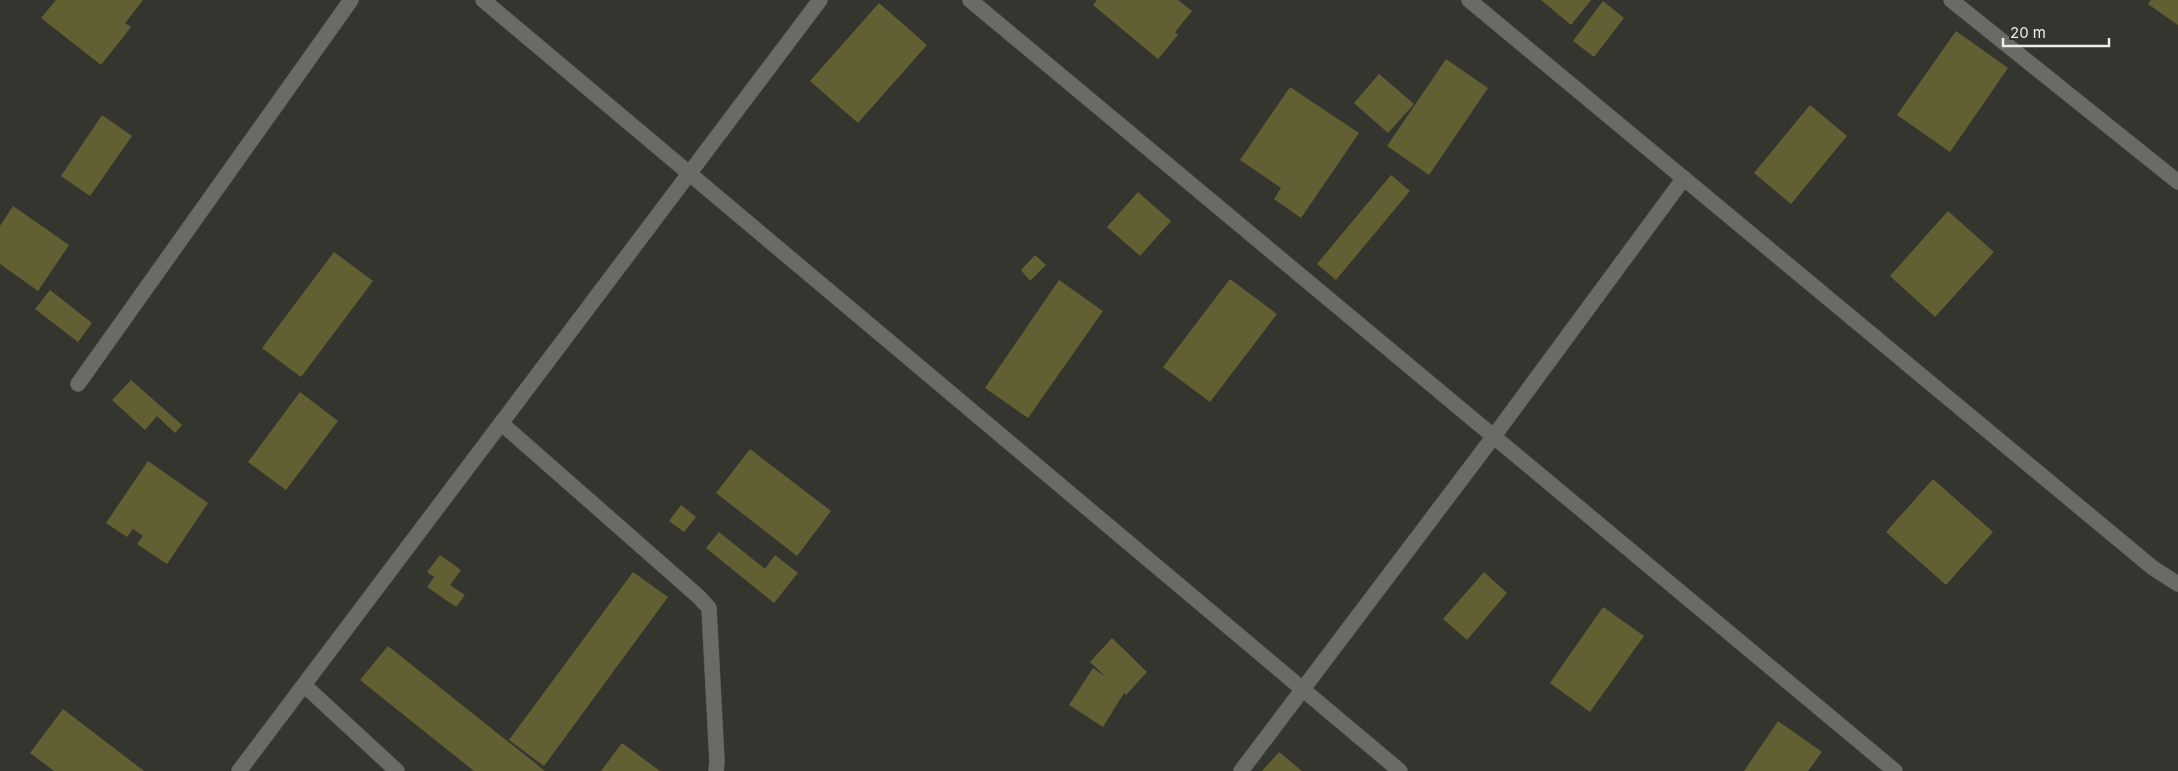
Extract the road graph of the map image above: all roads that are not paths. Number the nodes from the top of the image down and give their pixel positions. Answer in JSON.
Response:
{"nodes":[{"id":1,"x":351,"y":0,"type":"edge"},
{"id":2,"x":483,"y":0,"type":"edge"},
{"id":3,"x":820,"y":0,"type":"edge"},
{"id":4,"x":970,"y":0,"type":"edge"},
{"id":5,"x":1469,"y":0,"type":"edge"},
{"id":6,"x":1951,"y":0,"type":"edge"},
{"id":7,"x":689,"y":173,"type":"junction"},
{"id":8,"x":1684,"y":178,"type":"junction"},
{"id":9,"x":2178,"y":182,"type":"edge"},
{"id":10,"x":78,"y":384,"type":"dead end"},
{"id":11,"x":501,"y":422,"type":"junction"},
{"id":12,"x":1494,"y":436,"type":"junction"},
{"id":13,"x":2178,"y":584,"type":"edge"},
{"id":14,"x":304,"y":685,"type":"junction"},
{"id":15,"x":1302,"y":689,"type":"junction"},
{"id":16,"x":240,"y":771,"type":"edge"},
{"id":17,"x":397,"y":771,"type":"edge"},
{"id":18,"x":716,"y":771,"type":"edge"},
{"id":19,"x":1241,"y":771,"type":"edge"},
{"id":20,"x":1400,"y":771,"type":"edge"},
{"id":21,"x":1895,"y":771,"type":"edge"}],
"edges":[{"from":1,"to":10,"type":"street"},
{"from":2,"to":7,"type":"street"},
{"from":3,"to":7,"type":"street"},
{"from":4,"to":12,"type":"street"},
{"from":5,"to":8,"type":"street"},
{"from":6,"to":9,"type":"street"},
{"from":7,"to":11,"type":"street"},
{"from":7,"to":15,"type":"street"},
{"from":8,"to":12,"type":"street"},
{"from":8,"to":13,"type":"street"},
{"from":11,"to":14,"type":"street"},
{"from":11,"to":18,"type":"street"},
{"from":12,"to":15,"type":"street"},
{"from":12,"to":21,"type":"street"},
{"from":14,"to":16,"type":"street"},
{"from":14,"to":17,"type":"street"},
{"from":15,"to":19,"type":"street"},
{"from":15,"to":20,"type":"street"}]}
